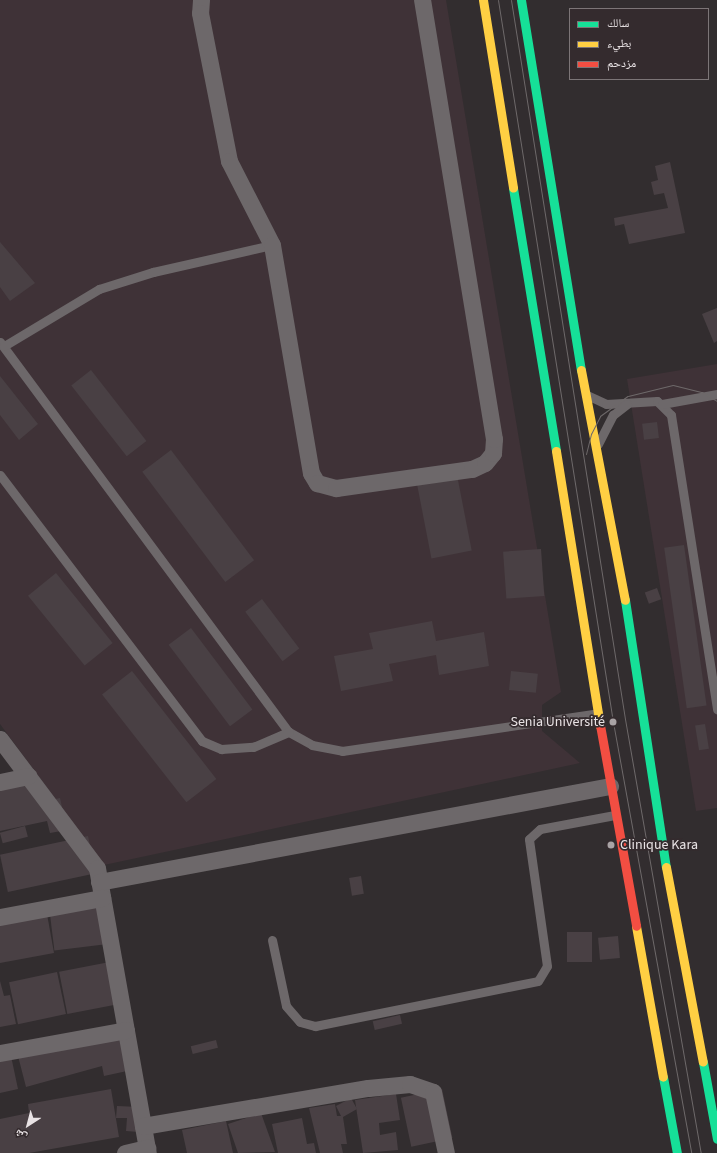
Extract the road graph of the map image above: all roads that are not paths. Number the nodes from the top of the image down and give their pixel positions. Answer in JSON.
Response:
{"nodes":[{"id":1,"x":201,"y":0,"type":"edge"},
{"id":2,"x":422,"y":0,"type":"edge"},
{"id":3,"x":483,"y":0,"type":"edge"},
{"id":4,"x":521,"y":0,"type":"edge"},
{"id":5,"x":272,"y":245,"type":"junction"},
{"id":6,"x":2,"y":344,"type":"edge"},
{"id":7,"x":584,"y":388,"type":"junction"},
{"id":8,"x":717,"y":394,"type":"edge"},
{"id":9,"x":629,"y":404,"type":"junction"},
{"id":10,"x":662,"y":404,"type":"junction"},
{"id":11,"x":595,"y":455,"type":"junction"},
{"id":12,"x":0,"y":475,"type":"edge"},
{"id":13,"x":717,"y":709,"type":"edge"},
{"id":14,"x":598,"y":714,"type":"junction"},
{"id":15,"x":289,"y":732,"type":"junction"},
{"id":16,"x":0,"y":739,"type":"edge"},
{"id":17,"x":28,"y":776,"type":"junction"},
{"id":18,"x":0,"y":782,"type":"edge"},
{"id":19,"x":610,"y":786,"type":"junction"},
{"id":20,"x":615,"y":815,"type":"junction"},
{"id":21,"x":101,"y":890,"type":"junction"},
{"id":22,"x":0,"y":917,"type":"edge"},
{"id":23,"x":272,"y":940,"type":"dead end"},
{"id":24,"x":126,"y":1030,"type":"junction"},
{"id":25,"x":0,"y":1053,"type":"edge"},
{"id":26,"x":712,"y":1091,"type":"edge"},
{"id":27,"x":143,"y":1126,"type":"junction"},
{"id":28,"x":717,"y":1139,"type":"edge"},
{"id":29,"x":148,"y":1151,"type":"edge"},
{"id":30,"x":126,"y":1153,"type":"edge"},
{"id":31,"x":446,"y":1153,"type":"edge"},
{"id":32,"x":677,"y":1153,"type":"edge"}],
"edges":[{"from":1,"to":5,"type":"street"},
{"from":2,"to":5,"type":"street"},
{"from":3,"to":14,"type":"main road"},
{"from":4,"to":7,"type":"main road"},
{"from":5,"to":6,"type":"lane"},
{"from":6,"to":15,"type":"lane"},
{"from":7,"to":9,"type":"lane"},
{"from":7,"to":11,"type":"main road"},
{"from":8,"to":10,"type":"lane"},
{"from":9,"to":10,"type":"lane"},
{"from":9,"to":11,"type":"lane"},
{"from":10,"to":13,"type":"lane"},
{"from":11,"to":26,"type":"main road"},
{"from":12,"to":15,"type":"lane"},
{"from":14,"to":15,"type":"lane"},
{"from":14,"to":19,"type":"main road"},
{"from":16,"to":17,"type":"street"},
{"from":17,"to":18,"type":"street"},
{"from":17,"to":21,"type":"street"},
{"from":19,"to":20,"type":"main road"},
{"from":19,"to":21,"type":"street"},
{"from":20,"to":23,"type":"lane"},
{"from":20,"to":32,"type":"main road"},
{"from":21,"to":22,"type":"street"},
{"from":21,"to":24,"type":"street"},
{"from":24,"to":25,"type":"street"},
{"from":24,"to":27,"type":"street"},
{"from":26,"to":28,"type":"main road"},
{"from":27,"to":29,"type":"street"},
{"from":27,"to":31,"type":"street"},
{"from":29,"to":30,"type":"street"}]}
